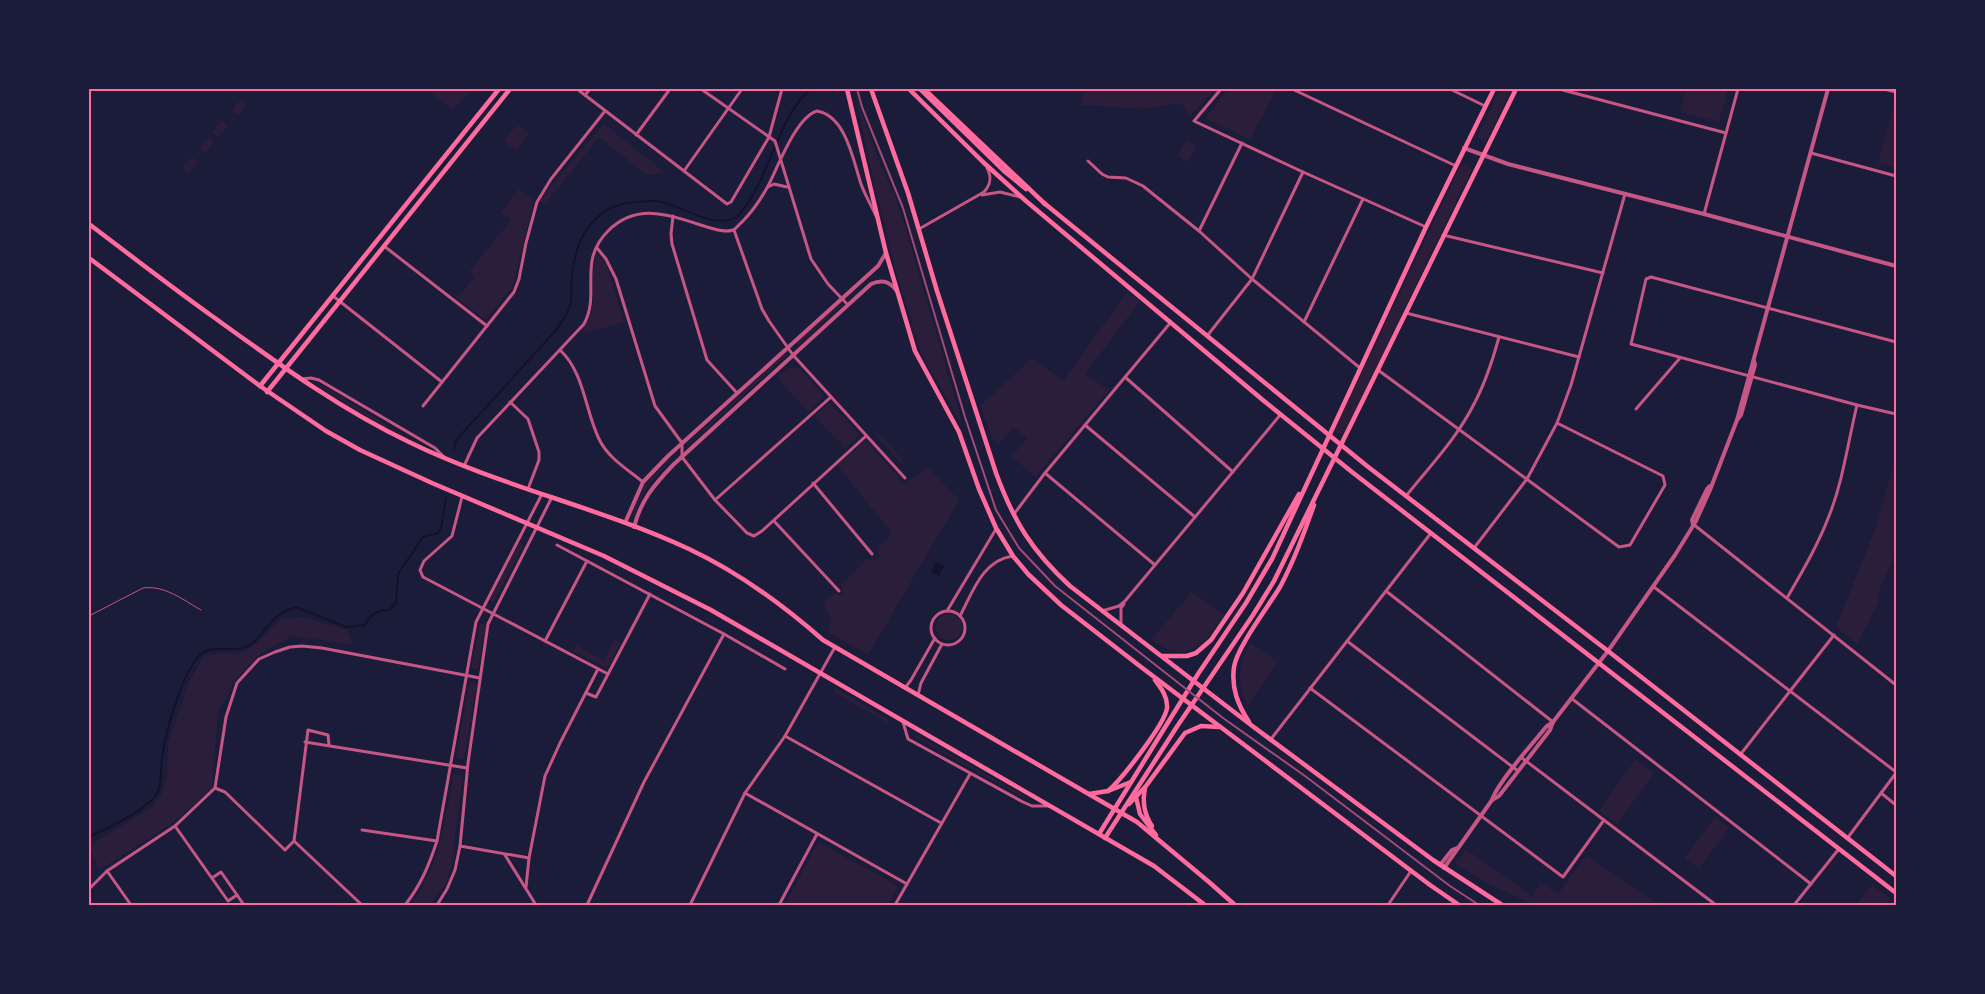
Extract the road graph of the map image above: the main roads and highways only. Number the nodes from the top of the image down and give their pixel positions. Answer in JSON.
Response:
{"nodes":[{"id":1,"x":499,"y":89,"type":"edge"},
{"id":2,"x":510,"y":89,"type":"edge"},
{"id":3,"x":847,"y":89,"type":"edge"},
{"id":4,"x":871,"y":89,"type":"edge"},
{"id":5,"x":909,"y":89,"type":"edge"},
{"id":6,"x":920,"y":89,"type":"edge"},
{"id":7,"x":924,"y":89,"type":"edge"},
{"id":8,"x":1494,"y":89,"type":"edge"},
{"id":9,"x":1516,"y":89,"type":"edge"},
{"id":10,"x":1045,"y":204,"type":"junction"},
{"id":11,"x":89,"y":224,"type":"edge"},
{"id":12,"x":89,"y":258,"type":"edge"},
{"id":13,"x":278,"y":364,"type":"junction"},
{"id":14,"x":285,"y":370,"type":"junction"},
{"id":15,"x":260,"y":386,"type":"junction"},
{"id":16,"x":267,"y":392,"type":"junction"},
{"id":17,"x":1329,"y":435,"type":"junction"},
{"id":18,"x":1341,"y":445,"type":"junction"},
{"id":19,"x":1323,"y":448,"type":"junction"},
{"id":20,"x":1334,"y":458,"type":"junction"},
{"id":21,"x":1308,"y":481,"type":"junction"},
{"id":22,"x":1319,"y":489,"type":"junction"},
{"id":23,"x":1161,"y":656,"type":"junction"},
{"id":24,"x":1151,"y":675,"type":"junction"},
{"id":25,"x":1251,"y":725,"type":"junction"},
{"id":26,"x":1221,"y":727,"type":"junction"},
{"id":27,"x":1131,"y":782,"type":"junction"},
{"id":28,"x":1138,"y":786,"type":"junction"},
{"id":29,"x":1146,"y":786,"type":"junction"},
{"id":30,"x":1108,"y":791,"type":"junction"},
{"id":31,"x":1088,"y":794,"type":"junction"},
{"id":32,"x":1136,"y":796,"type":"junction"},
{"id":33,"x":1115,"y":809,"type":"junction"},
{"id":34,"x":1121,"y":813,"type":"junction"},
{"id":35,"x":1099,"y":834,"type":"junction"},
{"id":36,"x":1105,"y":838,"type":"junction"},
{"id":37,"x":1164,"y":844,"type":"junction"},
{"id":38,"x":1896,"y":876,"type":"edge"},
{"id":39,"x":1896,"y":893,"type":"edge"},
{"id":40,"x":1456,"y":904,"type":"edge"},
{"id":41,"x":1205,"y":905,"type":"edge"},
{"id":42,"x":1235,"y":905,"type":"edge"},
{"id":43,"x":1502,"y":905,"type":"edge"}],
"edges":[{"from":1,"to":13,"type":"main road"},
{"from":2,"to":14,"type":"main road"},
{"from":3,"to":24,"type":"main road"},
{"from":4,"to":23,"type":"main road"},
{"from":5,"to":19,"type":"main road"},
{"from":6,"to":10,"type":"main road"},
{"from":7,"to":10,"type":"main road"},
{"from":8,"to":17,"type":"main road"},
{"from":9,"to":18,"type":"main road"},
{"from":10,"to":17,"type":"main road"},
{"from":11,"to":13,"type":"main road"},
{"from":12,"to":15,"type":"main road"},
{"from":13,"to":14,"type":"main road"},
{"from":13,"to":15,"type":"main road"},
{"from":14,"to":16,"type":"main road"},
{"from":14,"to":31,"type":"main road"},
{"from":15,"to":16,"type":"main road"},
{"from":16,"to":35,"type":"main road"},
{"from":17,"to":18,"type":"main road"},
{"from":17,"to":19,"type":"main road"},
{"from":18,"to":20,"type":"main road"},
{"from":18,"to":38,"type":"main road"},
{"from":19,"to":20,"type":"main road"},
{"from":19,"to":21,"type":"main road"},
{"from":20,"to":22,"type":"main road"},
{"from":20,"to":39,"type":"main road"},
{"from":21,"to":23,"type":"main road"},
{"from":21,"to":27,"type":"main road"},
{"from":22,"to":25,"type":"main road"},
{"from":22,"to":28,"type":"main road"},
{"from":23,"to":25,"type":"main road"},
{"from":24,"to":26,"type":"main road"},
{"from":24,"to":30,"type":"main road"},
{"from":25,"to":43,"type":"main road"},
{"from":26,"to":29,"type":"main road"},
{"from":26,"to":40,"type":"main road"},
{"from":27,"to":30,"type":"main road"},
{"from":27,"to":33,"type":"main road"},
{"from":28,"to":32,"type":"main road"},
{"from":28,"to":34,"type":"main road"},
{"from":29,"to":32,"type":"main road"},
{"from":29,"to":37,"type":"main road"},
{"from":30,"to":31,"type":"main road"},
{"from":31,"to":33,"type":"main road"},
{"from":32,"to":34,"type":"main road"},
{"from":32,"to":37,"type":"main road"},
{"from":33,"to":34,"type":"main road"},
{"from":33,"to":35,"type":"main road"},
{"from":34,"to":36,"type":"main road"},
{"from":34,"to":37,"type":"main road"},
{"from":35,"to":36,"type":"main road"},
{"from":36,"to":41,"type":"main road"},
{"from":37,"to":42,"type":"main road"}]}
